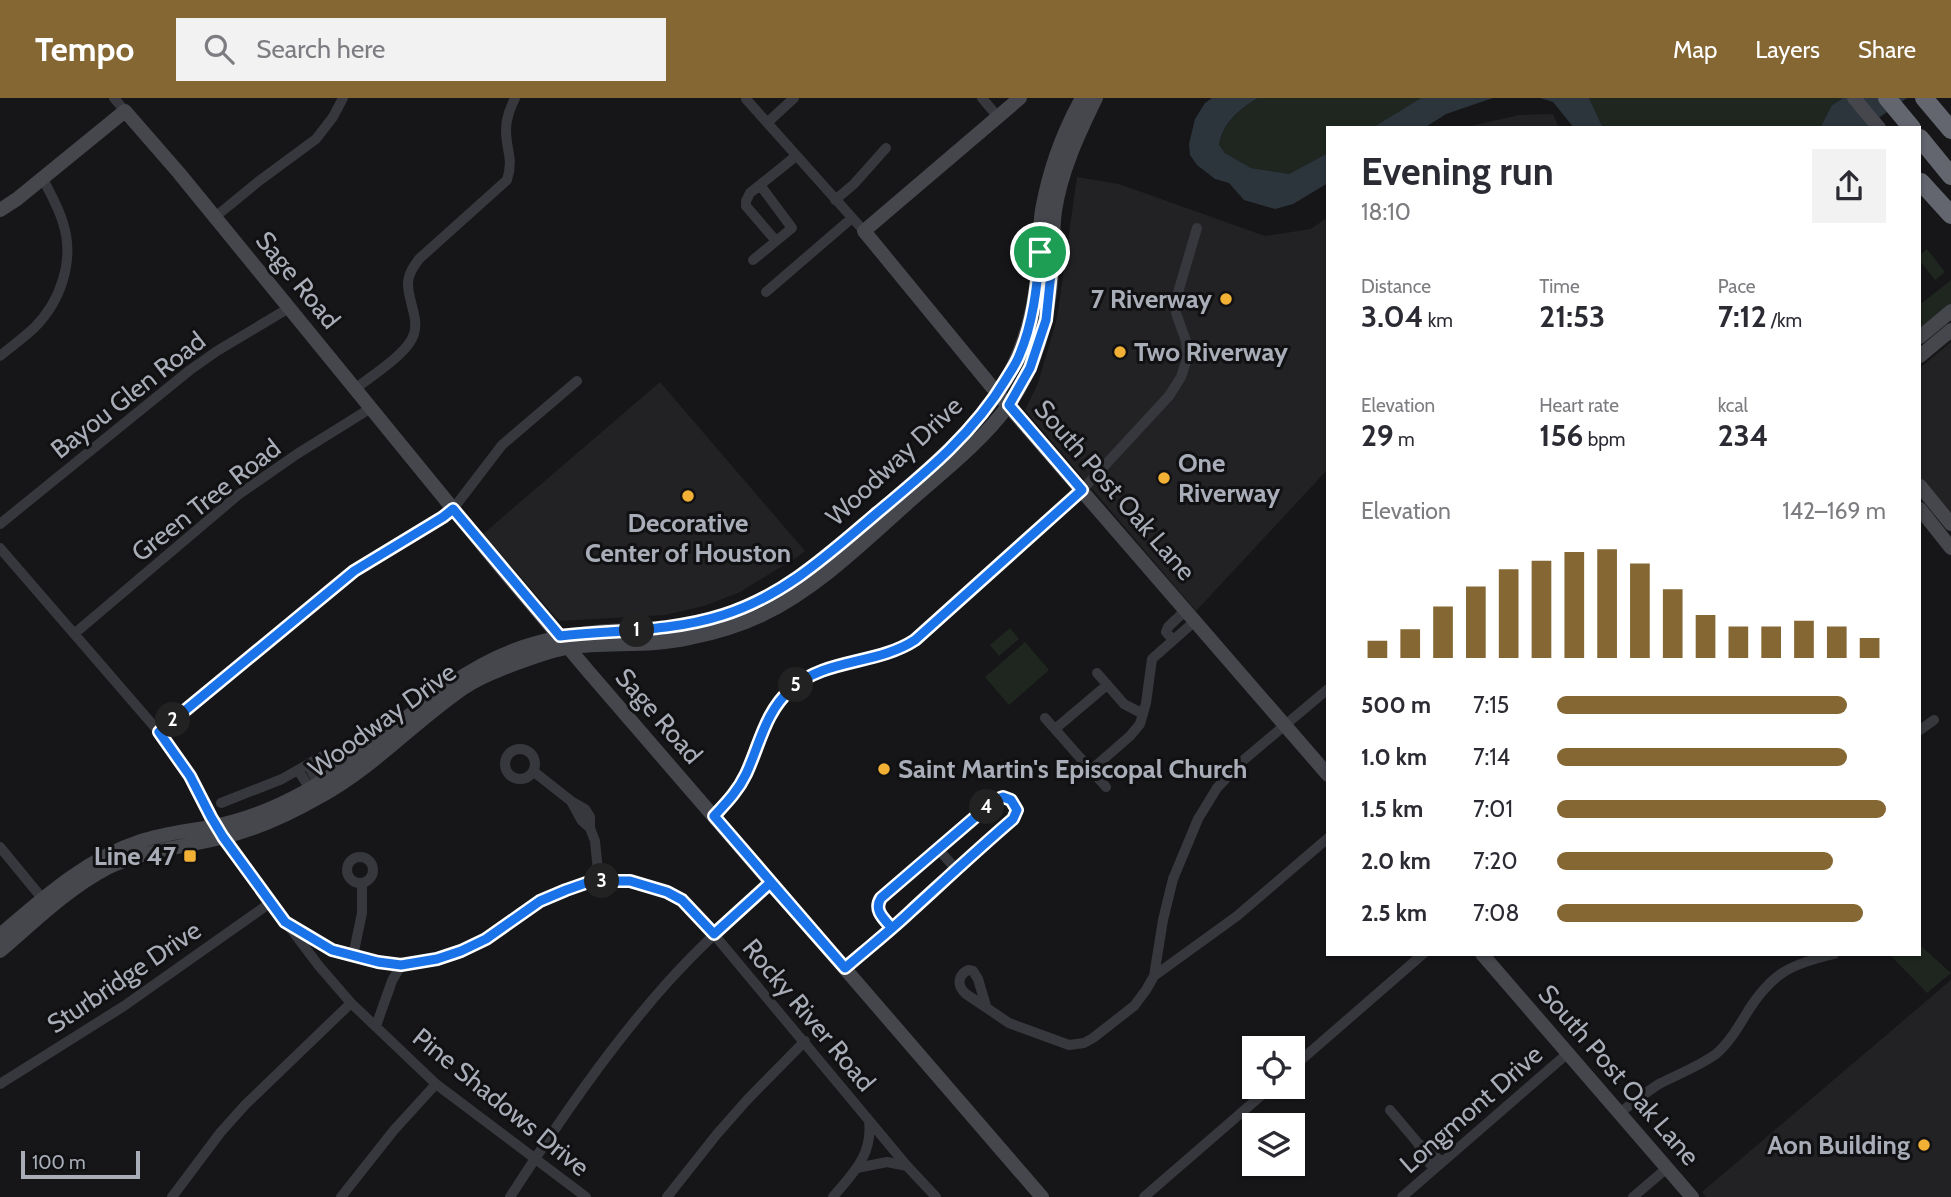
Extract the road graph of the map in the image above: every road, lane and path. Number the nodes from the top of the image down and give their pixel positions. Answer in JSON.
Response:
{"nodes":[{"id":1,"x":114,"y":98,"type":"edge"},
{"id":2,"x":343,"y":98,"type":"edge"},
{"id":3,"x":515,"y":98,"type":"edge"},
{"id":4,"x":794,"y":98,"type":"edge"},
{"id":5,"x":982,"y":98,"type":"edge"},
{"id":6,"x":1020,"y":98,"type":"edge"},
{"id":7,"x":1082,"y":98,"type":"edge"},
{"id":8,"x":1096,"y":98,"type":"edge"},
{"id":9,"x":1854,"y":98,"type":"edge"},
{"id":10,"x":1887,"y":98,"type":"edge"},
{"id":11,"x":1924,"y":98,"type":"edge"},
{"id":12,"x":746,"y":99,"type":"edge"},
{"id":13,"x":125,"y":111,"type":"junction"},
{"id":14,"x":998,"y":117,"type":"junction"},
{"id":15,"x":768,"y":122,"type":"junction"},
{"id":16,"x":1877,"y":126,"type":"edge"},
{"id":17,"x":1910,"y":126,"type":"edge"},
{"id":18,"x":1951,"y":131,"type":"edge"},
{"id":19,"x":1921,"y":139,"type":"edge"},
{"id":20,"x":886,"y":148,"type":"dead end"},
{"id":21,"x":796,"y":156,"type":"junction"},
{"id":22,"x":1061,"y":160,"type":"junction"},
{"id":23,"x":1951,"y":176,"type":"edge"},
{"id":24,"x":43,"y":179,"type":"junction"},
{"id":25,"x":1921,"y":181,"type":"edge"},
{"id":26,"x":760,"y":185,"type":"junction"},
{"id":27,"x":835,"y":200,"type":"junction"},
{"id":28,"x":0,"y":210,"type":"edge"},
{"id":29,"x":1951,"y":215,"type":"edge"},
{"id":30,"x":215,"y":217,"type":"junction"},
{"id":31,"x":852,"y":219,"type":"junction"},
{"id":32,"x":1951,"y":221,"type":"edge"},
{"id":33,"x":1197,"y":228,"type":"dead end"},
{"id":34,"x":864,"y":231,"type":"junction"},
{"id":35,"x":776,"y":241,"type":"junction"},
{"id":36,"x":1046,"y":253,"type":"junction"},
{"id":37,"x":753,"y":260,"type":"dead end"},
{"id":38,"x":766,"y":292,"type":"dead end"},
{"id":39,"x":289,"y":308,"type":"junction"},
{"id":40,"x":1951,"y":311,"type":"edge"},
{"id":41,"x":1951,"y":330,"type":"edge"},
{"id":42,"x":1921,"y":336,"type":"edge"},
{"id":43,"x":1921,"y":352,"type":"edge"},
{"id":44,"x":0,"y":356,"type":"edge"},
{"id":45,"x":577,"y":381,"type":"dead end"},
{"id":46,"x":355,"y":389,"type":"junction"},
{"id":47,"x":998,"y":393,"type":"junction"},
{"id":48,"x":1009,"y":405,"type":"junction"},
{"id":49,"x":371,"y":408,"type":"junction"},
{"id":50,"x":1020,"y":418,"type":"junction"},
{"id":51,"x":981,"y":438,"type":"junction"},
{"id":52,"x":1082,"y":490,"type":"junction"},
{"id":53,"x":1921,"y":491,"type":"edge"},
{"id":54,"x":910,"y":493,"type":"junction"},
{"id":55,"x":453,"y":509,"type":"junction"},
{"id":56,"x":1921,"y":510,"type":"edge"},
{"id":57,"x":0,"y":524,"type":"edge"},
{"id":58,"x":1951,"y":524,"type":"edge"},
{"id":59,"x":0,"y":548,"type":"edge"},
{"id":60,"x":1951,"y":548,"type":"edge"},
{"id":61,"x":811,"y":577,"type":"junction"},
{"id":62,"x":1191,"y":616,"type":"junction"},
{"id":63,"x":74,"y":634,"type":"junction"},
{"id":64,"x":565,"y":642,"type":"junction"},
{"id":65,"x":596,"y":646,"type":"junction"},
{"id":66,"x":588,"y":671,"type":"junction"},
{"id":67,"x":1097,"y":673,"type":"dead end"},
{"id":68,"x":1107,"y":685,"type":"junction"},
{"id":69,"x":1326,"y":691,"type":"edge"},
{"id":70,"x":1143,"y":714,"type":"junction"},
{"id":71,"x":1045,"y":718,"type":"dead end"},
{"id":72,"x":1934,"y":720,"type":"dead end"},
{"id":73,"x":1285,"y":725,"type":"junction"},
{"id":74,"x":1055,"y":729,"type":"junction"},
{"id":75,"x":1921,"y":729,"type":"edge"},
{"id":76,"x":159,"y":732,"type":"junction"},
{"id":77,"x":326,"y":754,"type":"dead end"},
{"id":78,"x":303,"y":768,"type":"junction"},
{"id":79,"x":1091,"y":770,"type":"junction"},
{"id":80,"x":533,"y":771,"type":"dead end"},
{"id":81,"x":1326,"y":773,"type":"edge"},
{"id":82,"x":1106,"y":788,"type":"dead end"},
{"id":83,"x":318,"y":791,"type":"junction"},
{"id":84,"x":221,"y":803,"type":"dead end"},
{"id":85,"x":714,"y":816,"type":"junction"},
{"id":86,"x":220,"y":832,"type":"junction"},
{"id":87,"x":1326,"y":840,"type":"edge"},
{"id":88,"x":0,"y":846,"type":"edge"},
{"id":89,"x":938,"y":849,"type":"junction"},
{"id":90,"x":955,"y":868,"type":"junction"},
{"id":91,"x":598,"y":881,"type":"junction"},
{"id":92,"x":362,"y":883,"type":"dead end"},
{"id":93,"x":770,"y":883,"type":"junction"},
{"id":94,"x":47,"y":903,"type":"junction"},
{"id":95,"x":270,"y":903,"type":"junction"},
{"id":96,"x":285,"y":922,"type":"junction"},
{"id":97,"x":892,"y":928,"type":"junction"},
{"id":98,"x":714,"y":934,"type":"junction"},
{"id":99,"x":0,"y":935,"type":"edge"},
{"id":100,"x":0,"y":951,"type":"edge"},
{"id":101,"x":353,"y":956,"type":"junction"},
{"id":102,"x":1421,"y":956,"type":"edge"},
{"id":103,"x":1488,"y":956,"type":"edge"},
{"id":104,"x":1826,"y":956,"type":"edge"},
{"id":105,"x":401,"y":965,"type":"junction"},
{"id":106,"x":845,"y":968,"type":"junction"},
{"id":107,"x":1154,"y":976,"type":"junction"},
{"id":108,"x":351,"y":1003,"type":"junction"},
{"id":109,"x":986,"y":1006,"type":"dead end"},
{"id":110,"x":376,"y":1026,"type":"junction"},
{"id":111,"x":805,"y":1041,"type":"junction"},
{"id":112,"x":1568,"y":1053,"type":"junction"},
{"id":113,"x":1305,"y":1057,"type":"edge"},
{"id":114,"x":0,"y":1084,"type":"edge"},
{"id":115,"x":436,"y":1084,"type":"junction"},
{"id":116,"x":1256,"y":1099,"type":"edge"},
{"id":117,"x":1390,"y":1110,"type":"dead end"},
{"id":118,"x":1620,"y":1113,"type":"junction"},
{"id":119,"x":869,"y":1120,"type":"junction"},
{"id":120,"x":534,"y":1159,"type":"junction"},
{"id":121,"x":1438,"y":1165,"type":"junction"},
{"id":122,"x":907,"y":1166,"type":"junction"},
{"id":123,"x":858,"y":1168,"type":"junction"},
{"id":124,"x":1667,"y":1168,"type":"junction"},
{"id":125,"x":172,"y":1197,"type":"edge"},
{"id":126,"x":341,"y":1197,"type":"edge"},
{"id":127,"x":510,"y":1197,"type":"edge"},
{"id":128,"x":586,"y":1197,"type":"edge"},
{"id":129,"x":667,"y":1197,"type":"edge"},
{"id":130,"x":833,"y":1197,"type":"edge"},
{"id":131,"x":936,"y":1197,"type":"edge"},
{"id":132,"x":1042,"y":1197,"type":"edge"},
{"id":133,"x":1144,"y":1197,"type":"edge"},
{"id":134,"x":1402,"y":1197,"type":"edge"},
{"id":135,"x":1633,"y":1197,"type":"edge"},
{"id":136,"x":1692,"y":1197,"type":"edge"}],
"edges":[{"from":1,"to":13,"type":"street","name":"Sage Road"},
{"from":2,"to":30,"type":"street"},
{"from":3,"to":46,"type":"street"},
{"from":4,"to":15,"type":"street"},
{"from":5,"to":14,"type":"street"},
{"from":6,"to":14,"type":"main road"},
{"from":7,"to":22,"type":"main road","name":"Woodway Drive"},
{"from":8,"to":22,"type":"main road","name":"Woodway Drive"},
{"from":9,"to":16,"type":"main road"},
{"from":10,"to":17,"type":"highway"},
{"from":11,"to":18,"type":"highway"},
{"from":12,"to":15,"type":"street"},
{"from":13,"to":24,"type":"main road"},
{"from":13,"to":30,"type":"main road","name":"Sage Road"},
{"from":14,"to":34,"type":"main road"},
{"from":15,"to":21,"type":"street"},
{"from":19,"to":23,"type":"highway"},
{"from":20,"to":27,"type":"street"},
{"from":21,"to":26,"type":"street"},
{"from":21,"to":27,"type":"street"},
{"from":22,"to":36,"type":"main road","name":"Woodway Drive"},
{"from":24,"to":28,"type":"main road"},
{"from":24,"to":44,"type":"street"},
{"from":25,"to":29,"type":"highway"},
{"from":25,"to":32,"type":"main road"},
{"from":26,"to":35,"type":"street"},
{"from":26,"to":35,"type":"street"},
{"from":27,"to":31,"type":"street"},
{"from":30,"to":39,"type":"main road","name":"Sage Road"},
{"from":31,"to":34,"type":"street"},
{"from":31,"to":38,"type":"street"},
{"from":33,"to":52,"type":"street"},
{"from":34,"to":47,"type":"main road","name":"South Post Oak Lane"},
{"from":35,"to":37,"type":"street"},
{"from":36,"to":47,"type":"main road","name":"Woodway Drive"},
{"from":36,"to":48,"type":"main road","name":"Woodway Drive"},
{"from":39,"to":46,"type":"main road","name":"Sage Road"},
{"from":39,"to":57,"type":"street","name":"Bayou Glen Road"},
{"from":40,"to":42,"type":"main road"},
{"from":41,"to":43,"type":"main road"},
{"from":45,"to":55,"type":"street"},
{"from":46,"to":49,"type":"main road","name":"Sage Road"},
{"from":47,"to":48,"type":"main road","name":"South Post Oak Lane"},
{"from":47,"to":54,"type":"main road","name":"Woodway Drive"},
{"from":48,"to":50,"type":"main road","name":"South Post Oak Lane"},
{"from":48,"to":51,"type":"main road","name":"Woodway Drive"},
{"from":49,"to":55,"type":"main road","name":"Sage Road"},
{"from":49,"to":63,"type":"street","name":"Green Tree Road"},
{"from":50,"to":51,"type":"main road"},
{"from":50,"to":52,"type":"main road","name":"South Post Oak Lane"},
{"from":51,"to":54,"type":"main road","name":"Woodway Drive"},
{"from":52,"to":62,"type":"main road","name":"South Post Oak Lane"},
{"from":52,"to":85,"type":"street"},
{"from":53,"to":58,"type":"main road"},
{"from":54,"to":61,"type":"main road","name":"Woodway Drive"},
{"from":55,"to":64,"type":"main road","name":"Sage Road"},
{"from":55,"to":76,"type":"street"},
{"from":56,"to":60,"type":"main road"},
{"from":59,"to":63,"type":"street","name":"Pine Shadows Drive"},
{"from":61,"to":64,"type":"main road","name":"Woodway Drive"},
{"from":61,"to":65,"type":"main road","name":"Woodway Drive"},
{"from":62,"to":70,"type":"street"},
{"from":62,"to":73,"type":"main road","name":"South Post Oak Lane"},
{"from":63,"to":76,"type":"street","name":"Pine Shadows Drive"},
{"from":64,"to":65,"type":"main road","name":"Woodway Drive"},
{"from":64,"to":66,"type":"main road","name":"Sage Road"},
{"from":64,"to":83,"type":"main road","name":"Woodway Drive"},
{"from":65,"to":66,"type":"main road"},
{"from":66,"to":85,"type":"main road","name":"Sage Road"},
{"from":67,"to":68,"type":"street"},
{"from":68,"to":70,"type":"street"},
{"from":68,"to":74,"type":"street"},
{"from":69,"to":73,"type":"street"},
{"from":70,"to":79,"type":"street"},
{"from":71,"to":74,"type":"street"},
{"from":72,"to":75,"type":"street"},
{"from":73,"to":81,"type":"main road","name":"South Post Oak Lane"},
{"from":73,"to":107,"type":"street"},
{"from":74,"to":79,"type":"street"},
{"from":76,"to":86,"type":"street","name":"Pine Shadows Drive"},
{"from":77,"to":78,"type":"street"},
{"from":78,"to":83,"type":"street"},
{"from":78,"to":84,"type":"street"},
{"from":79,"to":82,"type":"street"},
{"from":80,"to":91,"type":"street"},
{"from":83,"to":86,"type":"main road","name":"Woodway Drive"},
{"from":85,"to":93,"type":"main road","name":"Sage Road"},
{"from":86,"to":94,"type":"main road","name":"Woodway Drive"},
{"from":86,"to":94,"type":"main road","name":"Woodway Drive"},
{"from":86,"to":95,"type":"street","name":"Pine Shadows Drive"},
{"from":87,"to":107,"type":"street"},
{"from":88,"to":94,"type":"street"},
{"from":89,"to":90,"type":"street"},
{"from":89,"to":90,"type":"street"},
{"from":89,"to":97,"type":"street"},
{"from":90,"to":97,"type":"street"},
{"from":91,"to":98,"type":"street","name":"Rocky River Road"},
{"from":91,"to":105,"type":"street","name":"Rocky River Road"},
{"from":92,"to":101,"type":"street"},
{"from":93,"to":98,"type":"street"},
{"from":93,"to":106,"type":"main road","name":"Sage Road"},
{"from":94,"to":99,"type":"main road","name":"Woodway Drive"},
{"from":94,"to":100,"type":"main road","name":"Woodway Drive"},
{"from":95,"to":96,"type":"street","name":"Pine Shadows Drive"},
{"from":95,"to":114,"type":"street","name":"Sturbridge Drive"},
{"from":96,"to":101,"type":"street","name":"Rocky River Road"},
{"from":96,"to":108,"type":"street","name":"Pine Shadows Drive"},
{"from":97,"to":106,"type":"street"},
{"from":98,"to":111,"type":"street","name":"Rocky River Road"},
{"from":98,"to":120,"type":"street"},
{"from":101,"to":105,"type":"street","name":"Rocky River Road"},
{"from":102,"to":113,"type":"street"},
{"from":103,"to":112,"type":"main road","name":"South Post Oak Lane"},
{"from":104,"to":118,"type":"street"},
{"from":105,"to":110,"type":"street"},
{"from":106,"to":132,"type":"main road","name":"Sage Road"},
{"from":107,"to":109,"type":"street"},
{"from":108,"to":110,"type":"street","name":"Pine Shadows Drive"},
{"from":108,"to":125,"type":"street"},
{"from":110,"to":115,"type":"street","name":"Pine Shadows Drive"},
{"from":111,"to":119,"type":"street","name":"Rocky River Road"},
{"from":111,"to":129,"type":"street"},
{"from":112,"to":118,"type":"main road","name":"South Post Oak Lane"},
{"from":112,"to":121,"type":"street","name":"Longmont Drive"},
{"from":115,"to":120,"type":"street","name":"Pine Shadows Drive"},
{"from":115,"to":126,"type":"street"},
{"from":116,"to":133,"type":"street"},
{"from":117,"to":121,"type":"street"},
{"from":118,"to":124,"type":"main road","name":"South Post Oak Lane"},
{"from":119,"to":122,"type":"street","name":"Rocky River Road"},
{"from":119,"to":123,"type":"street"},
{"from":120,"to":127,"type":"street"},
{"from":120,"to":128,"type":"street","name":"Pine Shadows Drive"},
{"from":121,"to":134,"type":"street","name":"Longmont Drive"},
{"from":122,"to":123,"type":"street"},
{"from":122,"to":131,"type":"street","name":"Rocky River Road"},
{"from":123,"to":130,"type":"street"},
{"from":124,"to":135,"type":"street"},
{"from":124,"to":136,"type":"main road","name":"South Post Oak Lane"}]}
